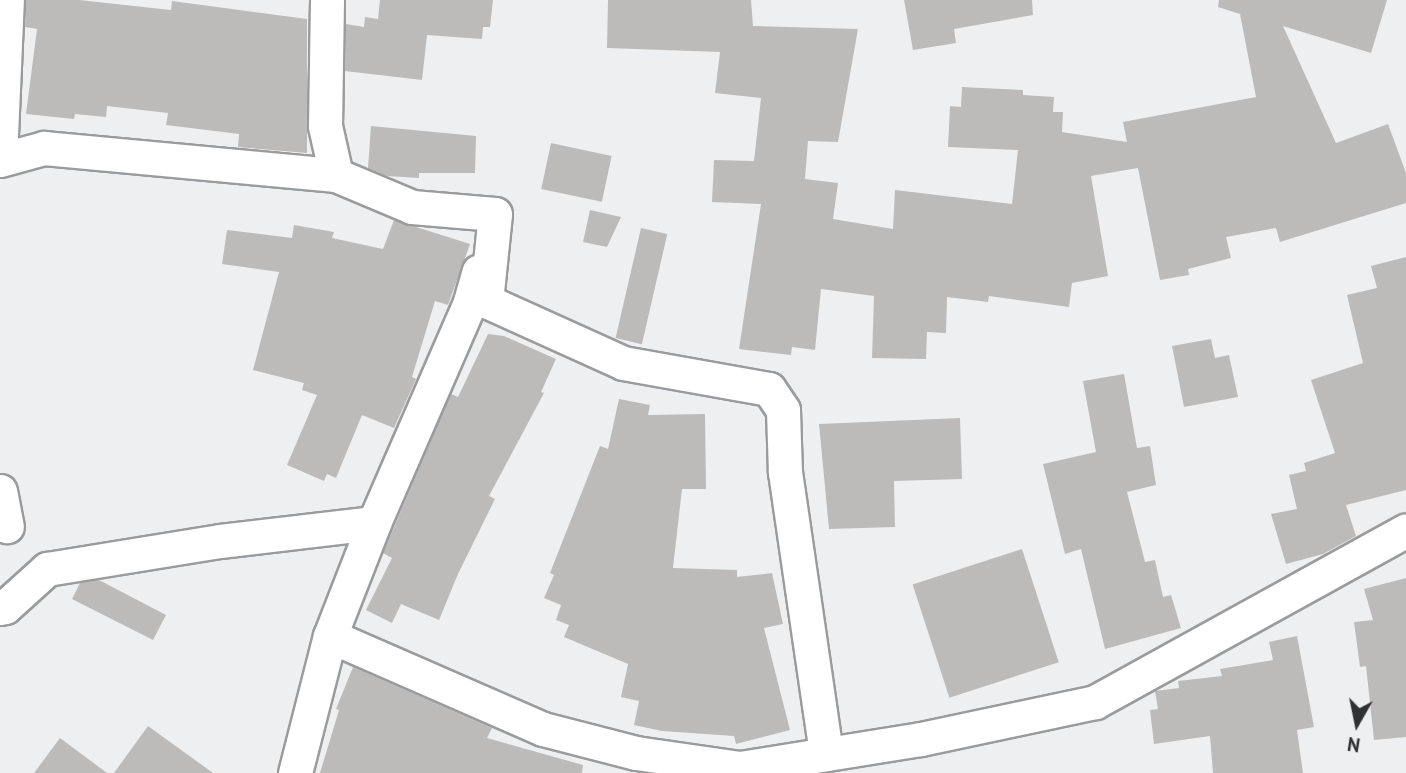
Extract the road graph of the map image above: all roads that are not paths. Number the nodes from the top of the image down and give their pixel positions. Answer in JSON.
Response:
{"nodes":[{"id":1,"x":7,"y":0,"type":"edge"},
{"id":2,"x":327,"y":0,"type":"edge"},
{"id":3,"x":0,"y":159,"type":"edge"},
{"id":4,"x":336,"y":175,"type":"junction"},
{"id":5,"x":495,"y":214,"type":"junction"},
{"id":6,"x":0,"y":491,"type":"edge"},
{"id":7,"x":374,"y":523,"type":"junction"},
{"id":8,"x":7,"y":526,"type":"dead end"},
{"id":9,"x":1406,"y":530,"type":"edge"},
{"id":10,"x":0,"y":608,"type":"edge"},
{"id":11,"x":330,"y":636,"type":"junction"},
{"id":12,"x":826,"y":754,"type":"junction"},
{"id":13,"x":635,"y":763,"type":"edge"},
{"id":14,"x":295,"y":773,"type":"edge"}],
"edges":[{"from":1,"to":3,"type":"street"},
{"from":2,"to":4,"type":"street"},
{"from":3,"to":4,"type":"street"},
{"from":4,"to":5,"type":"street"},
{"from":5,"to":7,"type":"street"},
{"from":5,"to":12,"type":"street"},
{"from":6,"to":8,"type":"street"},
{"from":7,"to":10,"type":"street"},
{"from":7,"to":11,"type":"street"},
{"from":9,"to":12,"type":"street"},
{"from":11,"to":13,"type":"street"},
{"from":11,"to":14,"type":"street"},
{"from":12,"to":13,"type":"street"}]}
